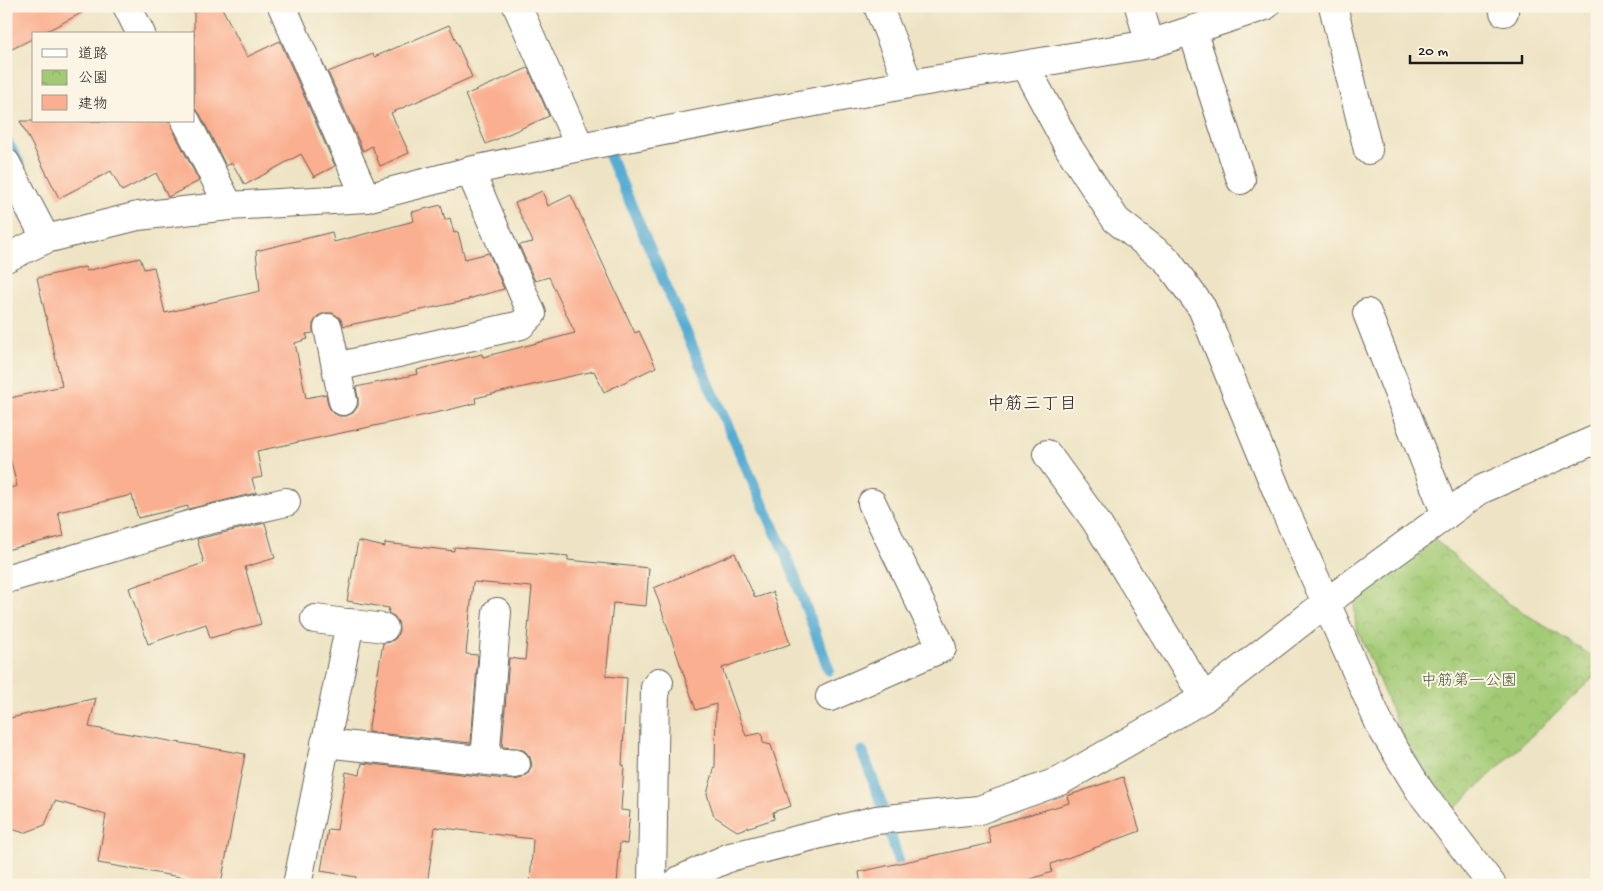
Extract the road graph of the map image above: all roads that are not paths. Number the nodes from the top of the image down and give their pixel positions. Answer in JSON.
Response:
{"nodes":[{"id":1,"x":127,"y":6,"type":"edge"},
{"id":2,"x":282,"y":6,"type":"edge"},
{"id":3,"x":517,"y":6,"type":"edge"},
{"id":4,"x":878,"y":6,"type":"edge"},
{"id":5,"x":1139,"y":6,"type":"edge"},
{"id":6,"x":1265,"y":6,"type":"edge"},
{"id":7,"x":1334,"y":6,"type":"edge"},
{"id":8,"x":1192,"y":30,"type":"junction"},
{"id":9,"x":140,"y":32,"type":"edge"},
{"id":10,"x":1150,"y":44,"type":"junction"},
{"id":11,"x":1025,"y":66,"type":"junction"},
{"id":12,"x":909,"y":84,"type":"junction"},
{"id":13,"x":187,"y":122,"type":"edge"},
{"id":14,"x":580,"y":146,"type":"junction"},
{"id":15,"x":1368,"y":150,"type":"dead end"},
{"id":16,"x":6,"y":164,"type":"edge"},
{"id":17,"x":470,"y":171,"type":"junction"},
{"id":18,"x":1241,"y":180,"type":"dead end"},
{"id":19,"x":366,"y":198,"type":"junction"},
{"id":20,"x":229,"y":206,"type":"junction"},
{"id":21,"x":46,"y":239,"type":"junction"},
{"id":22,"x":6,"y":258,"type":"edge"},
{"id":23,"x":1367,"y":313,"type":"dead end"},
{"id":24,"x":328,"y":328,"type":"dead end"},
{"id":25,"x":336,"y":367,"type":"junction"},
{"id":26,"x":343,"y":401,"type":"dead end"},
{"id":27,"x":1597,"y":440,"type":"edge"},
{"id":28,"x":1047,"y":454,"type":"dead end"},
{"id":29,"x":286,"y":502,"type":"dead end"},
{"id":30,"x":872,"y":503,"type":"dead end"},
{"id":31,"x":1446,"y":515,"type":"junction"},
{"id":32,"x":6,"y":579,"type":"edge"},
{"id":33,"x":1327,"y":602,"type":"junction"},
{"id":34,"x":498,"y":612,"type":"dead end"},
{"id":35,"x":315,"y":619,"type":"dead end"},
{"id":36,"x":350,"y":623,"type":"junction"},
{"id":37,"x":384,"y":628,"type":"dead end"},
{"id":38,"x":659,"y":682,"type":"dead end"},
{"id":39,"x":830,"y":697,"type":"dead end"},
{"id":40,"x":1204,"y":698,"type":"junction"},
{"id":41,"x":325,"y":744,"type":"junction"},
{"id":42,"x":484,"y":760,"type":"junction"},
{"id":43,"x":516,"y":764,"type":"dead end"},
{"id":44,"x":297,"y":885,"type":"edge"},
{"id":45,"x":652,"y":885,"type":"edge"},
{"id":46,"x":675,"y":885,"type":"edge"},
{"id":47,"x":1492,"y":885,"type":"edge"}],
"edges":[{"from":1,"to":9,"type":"street"},
{"from":2,"to":19,"type":"street"},
{"from":3,"to":14,"type":"street"},
{"from":4,"to":12,"type":"street"},
{"from":5,"to":10,"type":"street"},
{"from":6,"to":8,"type":"street"},
{"from":7,"to":15,"type":"street"},
{"from":8,"to":10,"type":"street"},
{"from":8,"to":18,"type":"street"},
{"from":10,"to":11,"type":"street"},
{"from":11,"to":12,"type":"street"},
{"from":11,"to":33,"type":"street"},
{"from":12,"to":14,"type":"street"},
{"from":13,"to":20,"type":"street"},
{"from":14,"to":17,"type":"street"},
{"from":16,"to":21,"type":"street"},
{"from":17,"to":19,"type":"street"},
{"from":17,"to":25,"type":"street"},
{"from":19,"to":20,"type":"street"},
{"from":20,"to":21,"type":"street"},
{"from":21,"to":22,"type":"street"},
{"from":23,"to":31,"type":"street"},
{"from":24,"to":25,"type":"street"},
{"from":25,"to":26,"type":"street"},
{"from":27,"to":31,"type":"street"},
{"from":28,"to":40,"type":"street"},
{"from":29,"to":32,"type":"street"},
{"from":30,"to":39,"type":"street"},
{"from":31,"to":33,"type":"street"},
{"from":33,"to":40,"type":"street"},
{"from":33,"to":47,"type":"street"},
{"from":34,"to":42,"type":"street"},
{"from":35,"to":36,"type":"street"},
{"from":36,"to":37,"type":"street"},
{"from":36,"to":41,"type":"street"},
{"from":38,"to":45,"type":"street"},
{"from":40,"to":46,"type":"street"},
{"from":41,"to":42,"type":"street"},
{"from":41,"to":44,"type":"street"},
{"from":42,"to":43,"type":"street"}]}
